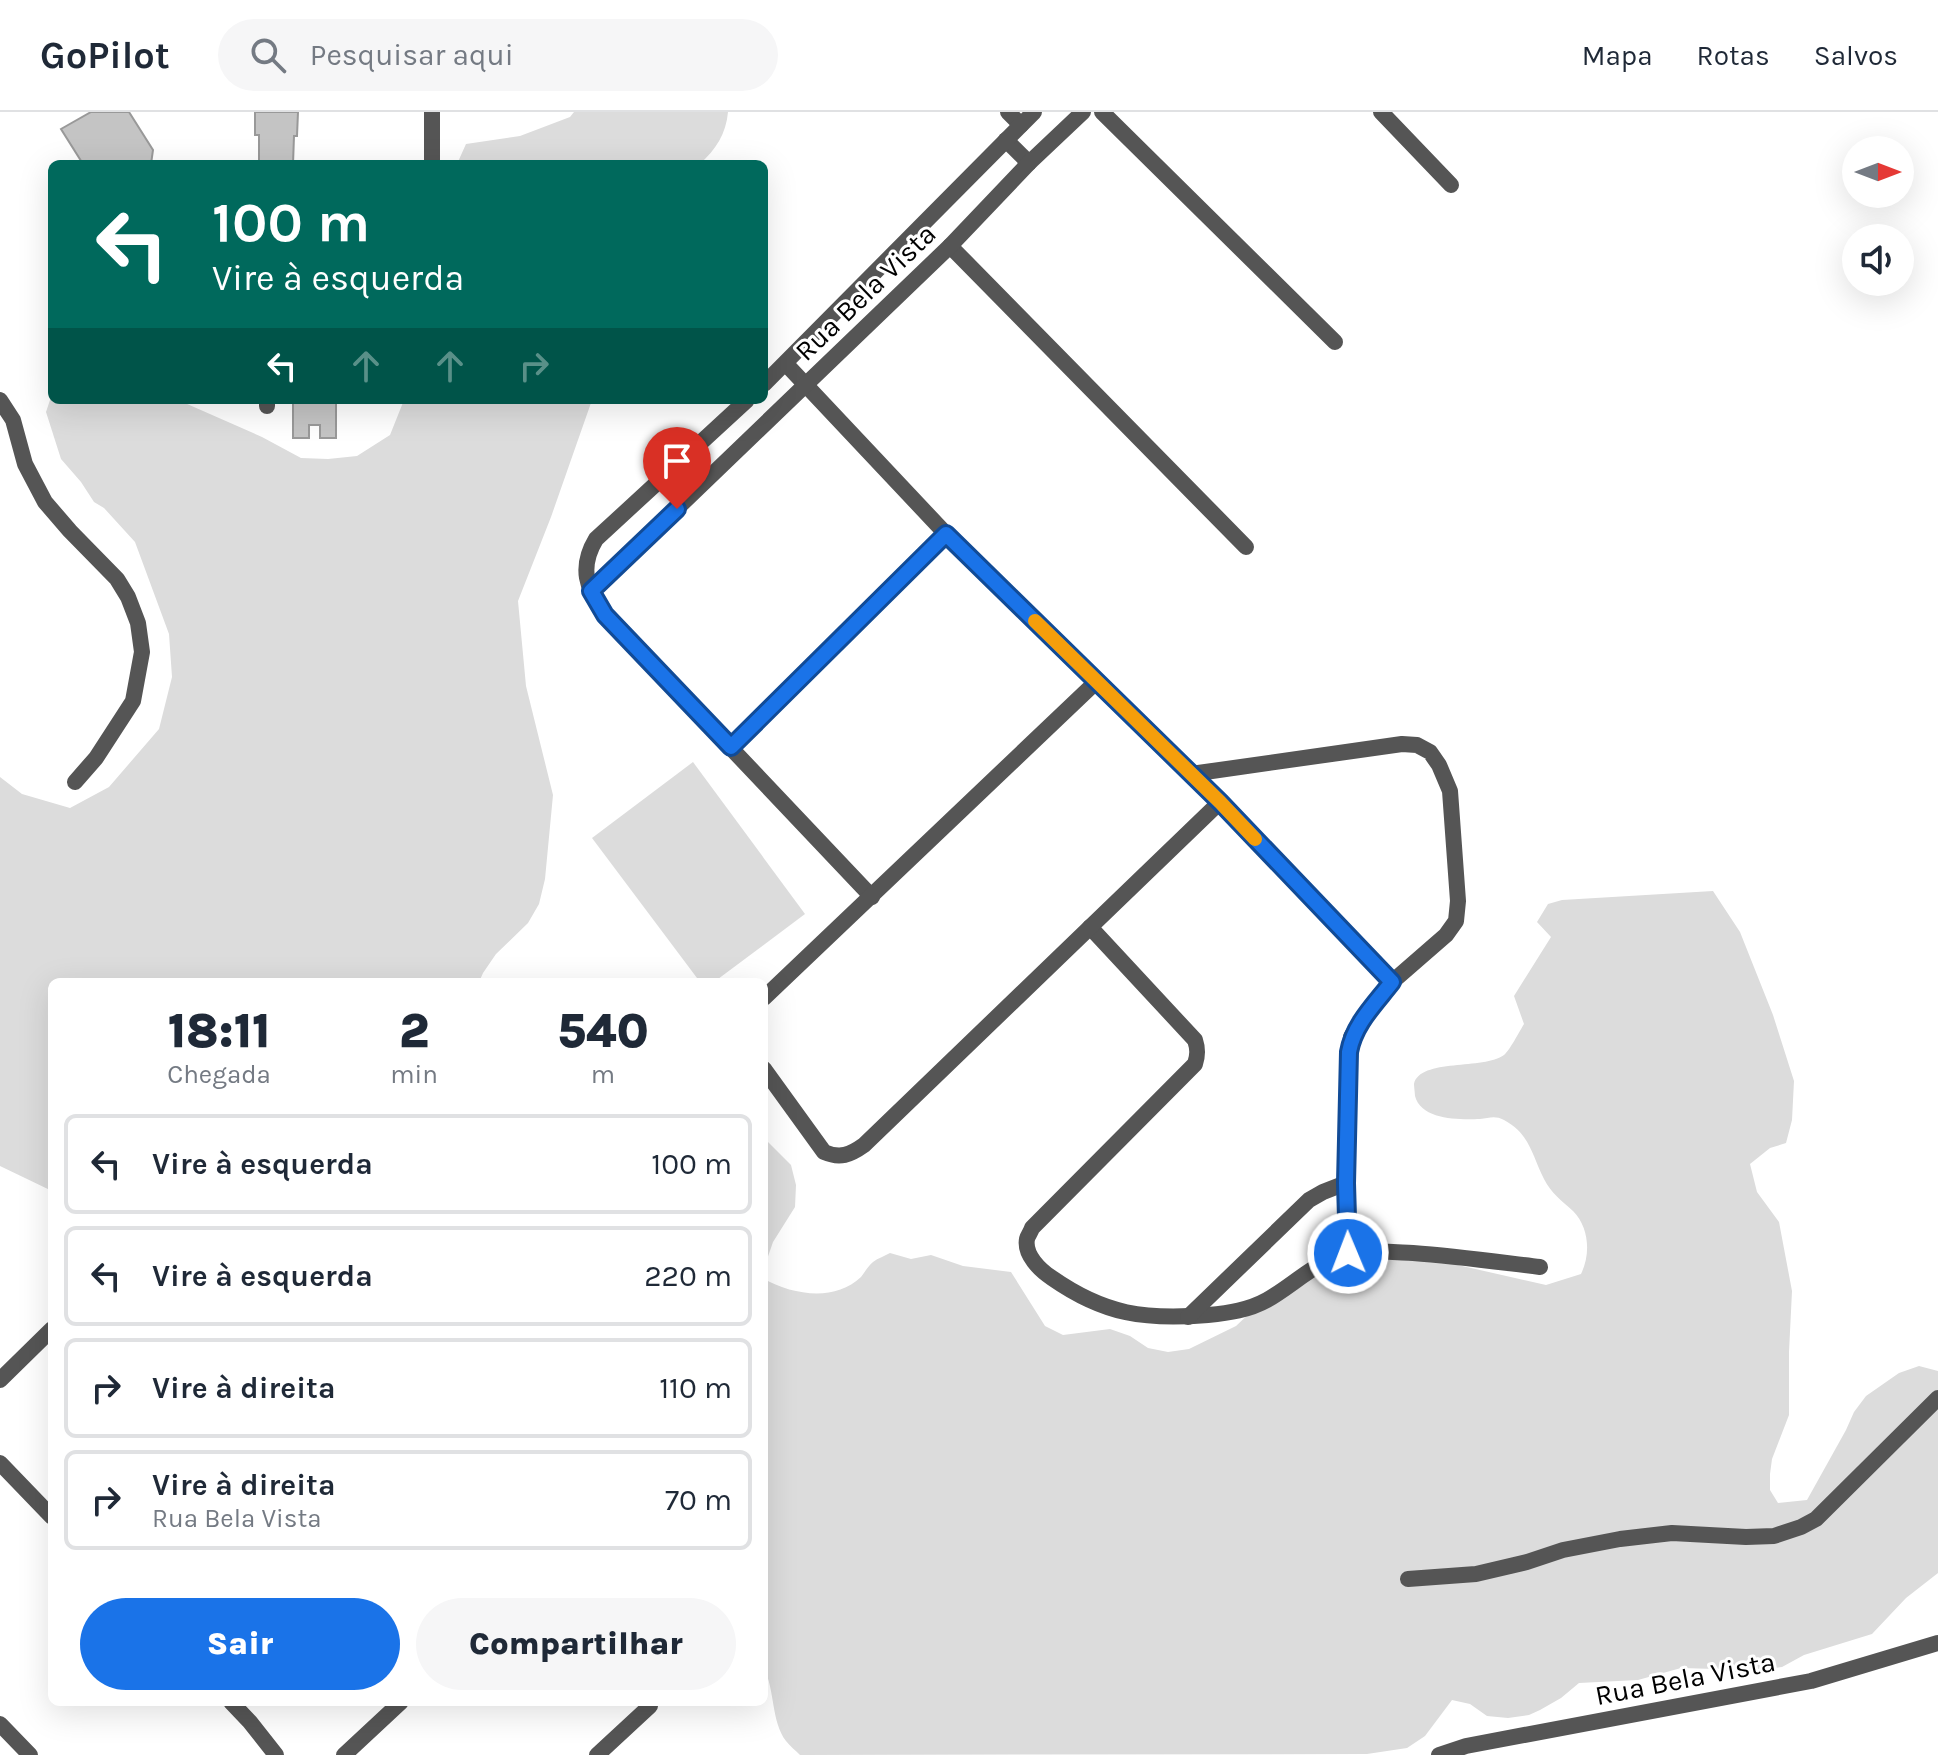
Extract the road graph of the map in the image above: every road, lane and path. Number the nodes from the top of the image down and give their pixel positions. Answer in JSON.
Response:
{"nodes":[{"id":1,"x":432,"y":112,"type":"edge"},
{"id":2,"x":1008,"y":112,"type":"edge"},
{"id":3,"x":1034,"y":112,"type":"edge"},
{"id":4,"x":1083,"y":112,"type":"edge"},
{"id":5,"x":1102,"y":112,"type":"edge"},
{"id":6,"x":1381,"y":112,"type":"edge"},
{"id":7,"x":1021,"y":125,"type":"junction"},
{"id":8,"x":1006,"y":140,"type":"junction"},
{"id":9,"x":432,"y":160,"type":"edge"},
{"id":10,"x":1029,"y":163,"type":"junction"},
{"id":11,"x":1451,"y":185,"type":"dead end"},
{"id":12,"x":950,"y":246,"type":"junction"},
{"id":13,"x":1335,"y":342,"type":"dead end"},
{"id":14,"x":786,"y":364,"type":"junction"},
{"id":15,"x":768,"y":380,"type":"edge"},
{"id":16,"x":806,"y":386,"type":"junction"},
{"id":17,"x":0,"y":400,"type":"edge"},
{"id":18,"x":743,"y":404,"type":"edge"},
{"id":19,"x":946,"y":534,"type":"junction"},
{"id":20,"x":1246,"y":547,"type":"dead end"},
{"id":21,"x":591,"y":591,"type":"junction"},
{"id":22,"x":1096,"y":682,"type":"junction"},
{"id":23,"x":731,"y":747,"type":"junction"},
{"id":24,"x":1191,"y":774,"type":"junction"},
{"id":25,"x":75,"y":782,"type":"dead end"},
{"id":26,"x":1220,"y":802,"type":"junction"},
{"id":27,"x":872,"y":897,"type":"junction"},
{"id":28,"x":1090,"y":927,"type":"junction"},
{"id":29,"x":1392,"y":982,"type":"junction"},
{"id":30,"x":768,"y":994,"type":"edge"},
{"id":31,"x":768,"y":1075,"type":"edge"},
{"id":32,"x":1346,"y":1183,"type":"junction"},
{"id":33,"x":1348,"y":1253,"type":"junction"},
{"id":34,"x":1540,"y":1267,"type":"dead end"},
{"id":35,"x":1188,"y":1317,"type":"junction"},
{"id":36,"x":48,"y":1333,"type":"edge"},
{"id":37,"x":0,"y":1380,"type":"edge"},
{"id":38,"x":1938,"y":1398,"type":"edge"},
{"id":39,"x":0,"y":1463,"type":"edge"},
{"id":40,"x":48,"y":1513,"type":"edge"},
{"id":41,"x":1408,"y":1579,"type":"dead end"},
{"id":42,"x":1938,"y":1643,"type":"edge"},
{"id":43,"x":235,"y":1706,"type":"edge"},
{"id":44,"x":397,"y":1706,"type":"edge"},
{"id":45,"x":650,"y":1706,"type":"dead end"},
{"id":46,"x":0,"y":1724,"type":"edge"},
{"id":47,"x":30,"y":1755,"type":"edge"},
{"id":48,"x":276,"y":1755,"type":"edge"},
{"id":49,"x":344,"y":1755,"type":"edge"},
{"id":50,"x":597,"y":1755,"type":"edge"},
{"id":51,"x":1439,"y":1755,"type":"edge"}],
"edges":[{"from":1,"to":9,"type":"street"},
{"from":2,"to":7,"type":"street"},
{"from":3,"to":7,"type":"street","name":"Rua Bela Vista"},
{"from":4,"to":10,"type":"street","name":"Rua Bela Vista"},
{"from":5,"to":13,"type":"street"},
{"from":6,"to":11,"type":"street"},
{"from":7,"to":8,"type":"street","name":"Rua Bela Vista"},
{"from":8,"to":10,"type":"street"},
{"from":8,"to":14,"type":"street","name":"Rua Bela Vista"},
{"from":10,"to":12,"type":"street","name":"Rua Bela Vista"},
{"from":12,"to":16,"type":"street","name":"Rua Bela Vista"},
{"from":12,"to":20,"type":"street"},
{"from":14,"to":15,"type":"street","name":"Rua Bela Vista"},
{"from":14,"to":16,"type":"street"},
{"from":16,"to":19,"type":"street"},
{"from":16,"to":21,"type":"street","name":"Rua Bela Vista"},
{"from":17,"to":25,"type":"street"},
{"from":18,"to":21,"type":"street"},
{"from":19,"to":22,"type":"street"},
{"from":19,"to":23,"type":"street"},
{"from":21,"to":23,"type":"street"},
{"from":22,"to":24,"type":"street"},
{"from":22,"to":27,"type":"street"},
{"from":23,"to":27,"type":"street"},
{"from":24,"to":26,"type":"street"},
{"from":24,"to":29,"type":"street"},
{"from":26,"to":28,"type":"street"},
{"from":26,"to":29,"type":"street"},
{"from":27,"to":30,"type":"street"},
{"from":28,"to":31,"type":"street"},
{"from":28,"to":35,"type":"street"},
{"from":29,"to":32,"type":"street"},
{"from":32,"to":33,"type":"street"},
{"from":32,"to":35,"type":"street"},
{"from":33,"to":34,"type":"street"},
{"from":33,"to":35,"type":"street"},
{"from":36,"to":37,"type":"street"},
{"from":38,"to":41,"type":"street"},
{"from":39,"to":40,"type":"street"},
{"from":42,"to":51,"type":"street","name":"Rua Bela Vista"},
{"from":43,"to":48,"type":"street"},
{"from":44,"to":49,"type":"street"},
{"from":45,"to":50,"type":"street"},
{"from":46,"to":47,"type":"street"}]}
